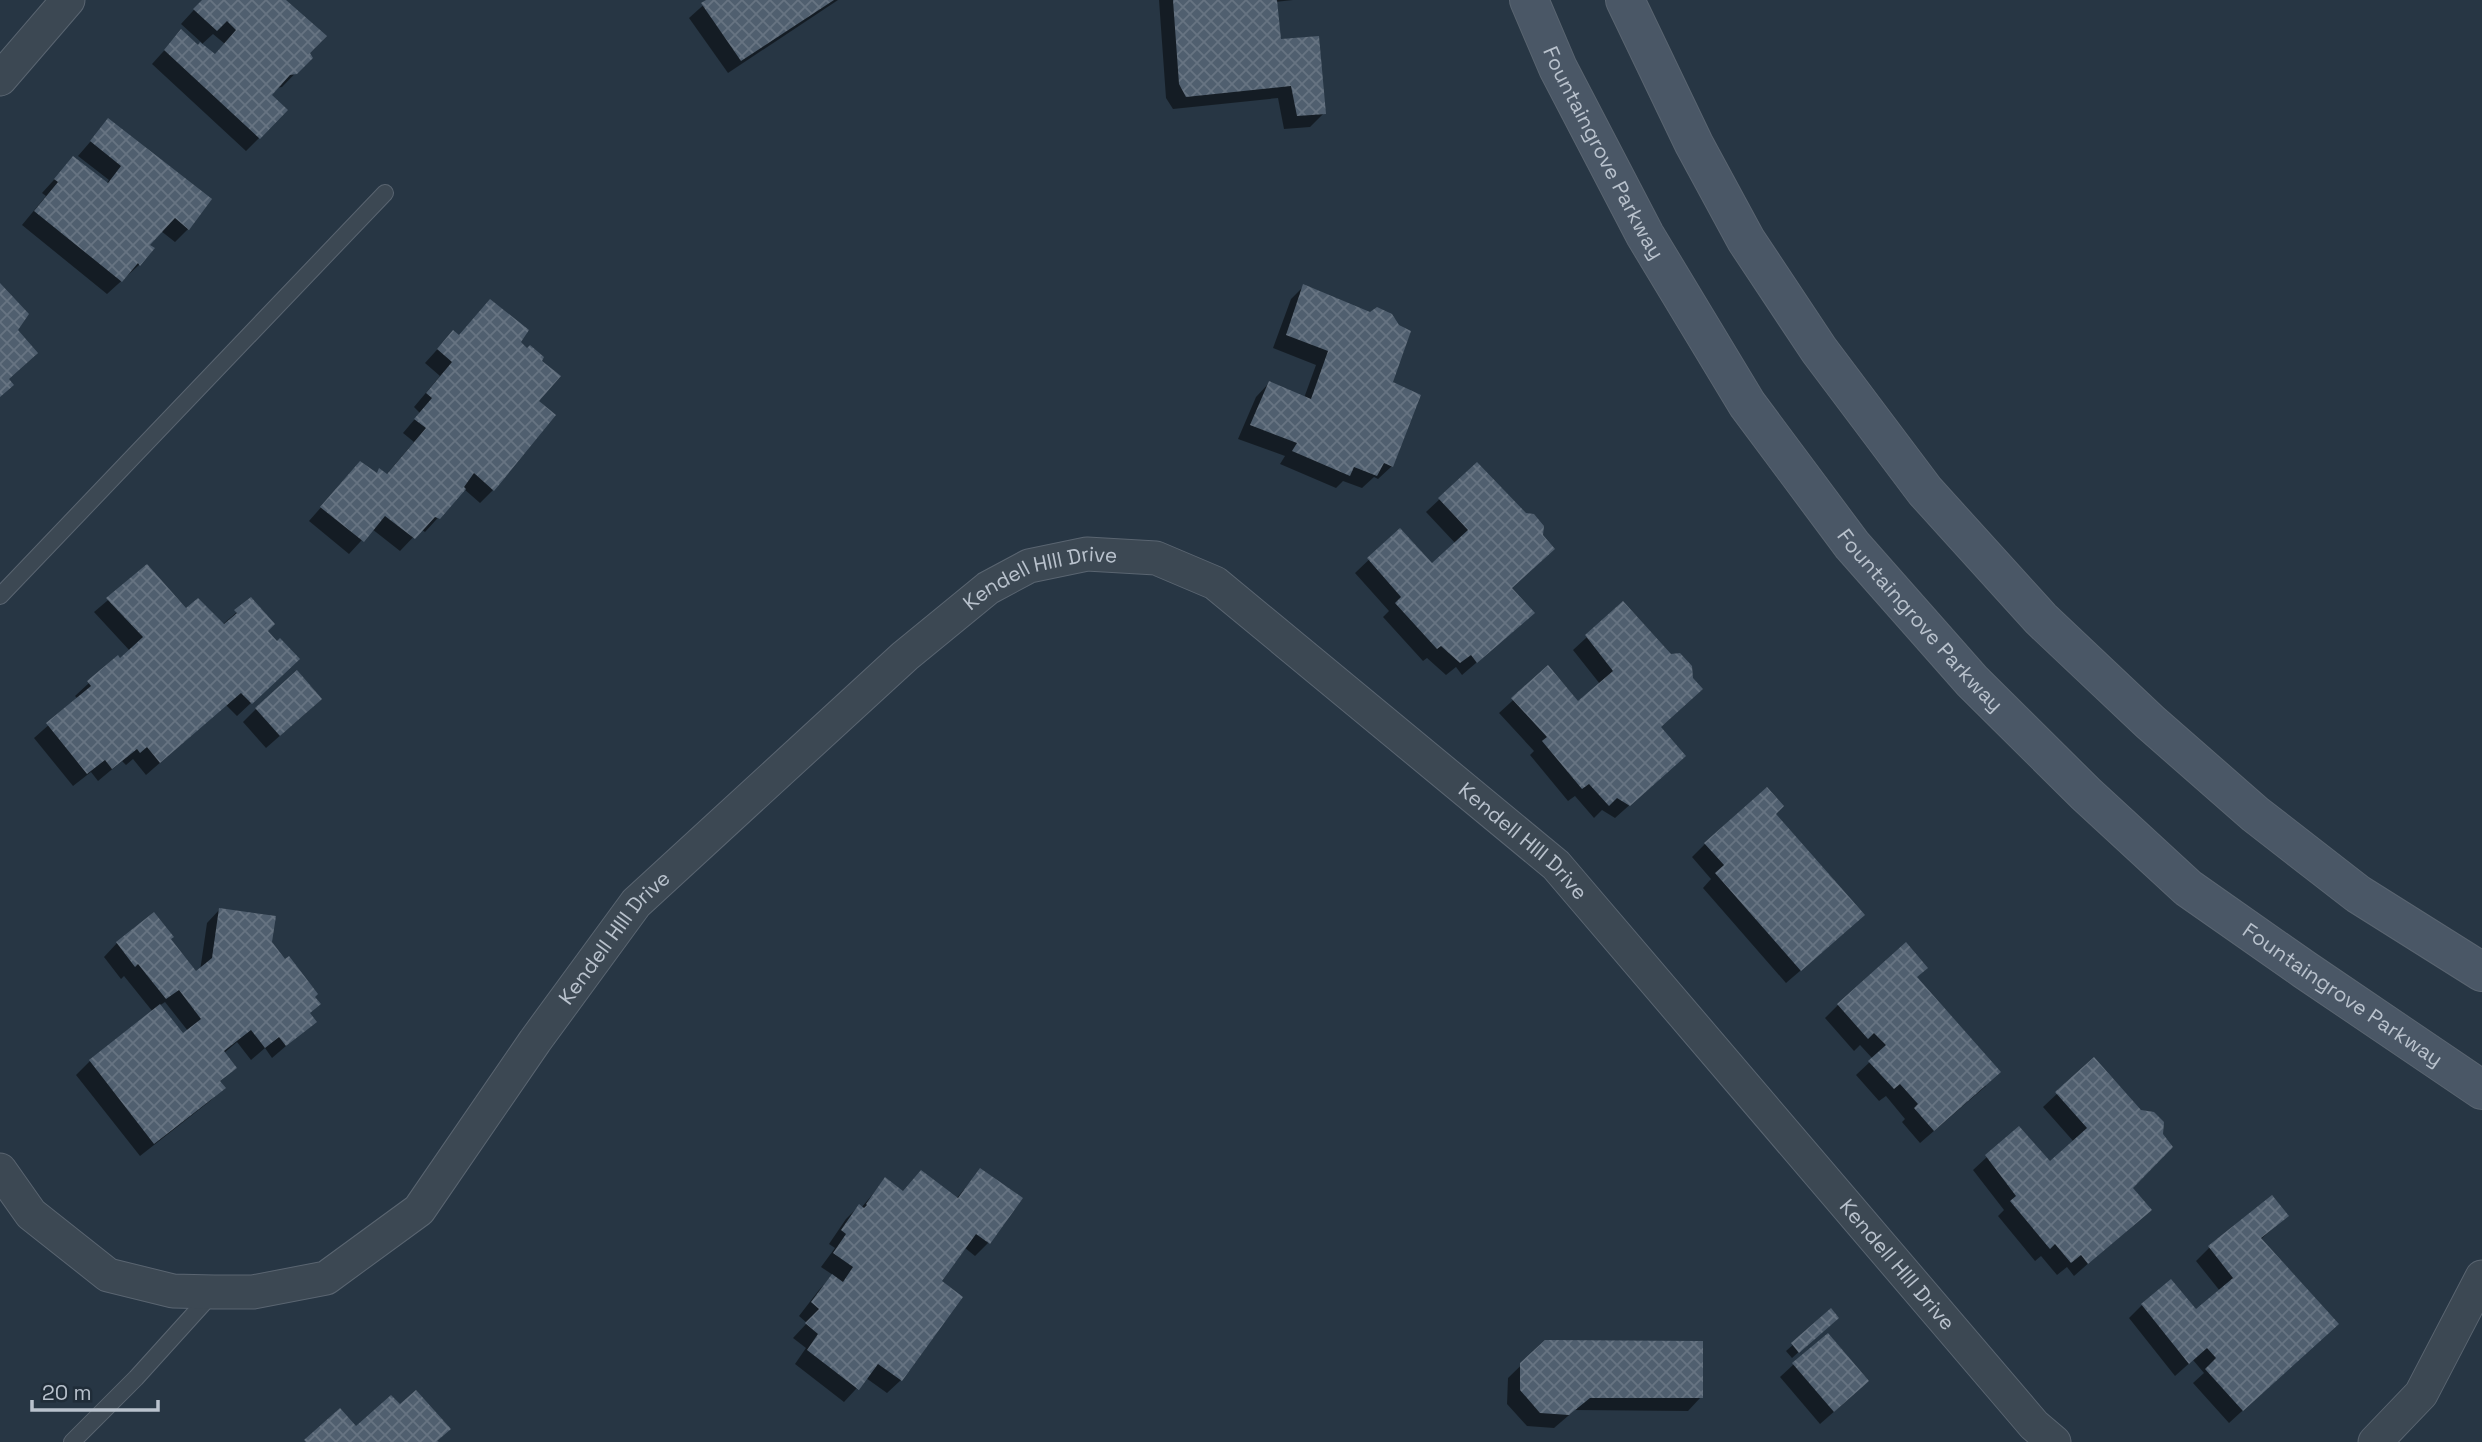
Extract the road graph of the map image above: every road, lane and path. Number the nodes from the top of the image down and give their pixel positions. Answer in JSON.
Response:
{"nodes":[{"id":1,"x":68,"y":0,"type":"edge"},
{"id":2,"x":1529,"y":0,"type":"edge"},
{"id":3,"x":1625,"y":0,"type":"edge"},
{"id":4,"x":0,"y":79,"type":"edge"},
{"id":5,"x":385,"y":193,"type":"dead end"},
{"id":6,"x":0,"y":596,"type":"edge"},
{"id":7,"x":2482,"y":972,"type":"edge"},
{"id":8,"x":2482,"y":1090,"type":"edge"},
{"id":9,"x":0,"y":1170,"type":"edge"},
{"id":10,"x":2482,"y":1277,"type":"edge"},
{"id":11,"x":214,"y":1292,"type":"junction"},
{"id":12,"x":72,"y":1442,"type":"edge"},
{"id":13,"x":2054,"y":1442,"type":"edge"},
{"id":14,"x":2375,"y":1442,"type":"edge"}],
"edges":[{"from":1,"to":4,"type":"street"},
{"from":2,"to":8,"type":"main road","name":"Fountaingrove Parkway"},
{"from":3,"to":7,"type":"main road"},
{"from":5,"to":6,"type":"lane"},
{"from":9,"to":11,"type":"street","name":"Kendell HIll Drive"},
{"from":10,"to":14,"type":"street"},
{"from":11,"to":12,"type":"lane"},
{"from":11,"to":13,"type":"street","name":"Kendell HIll Drive"}]}
